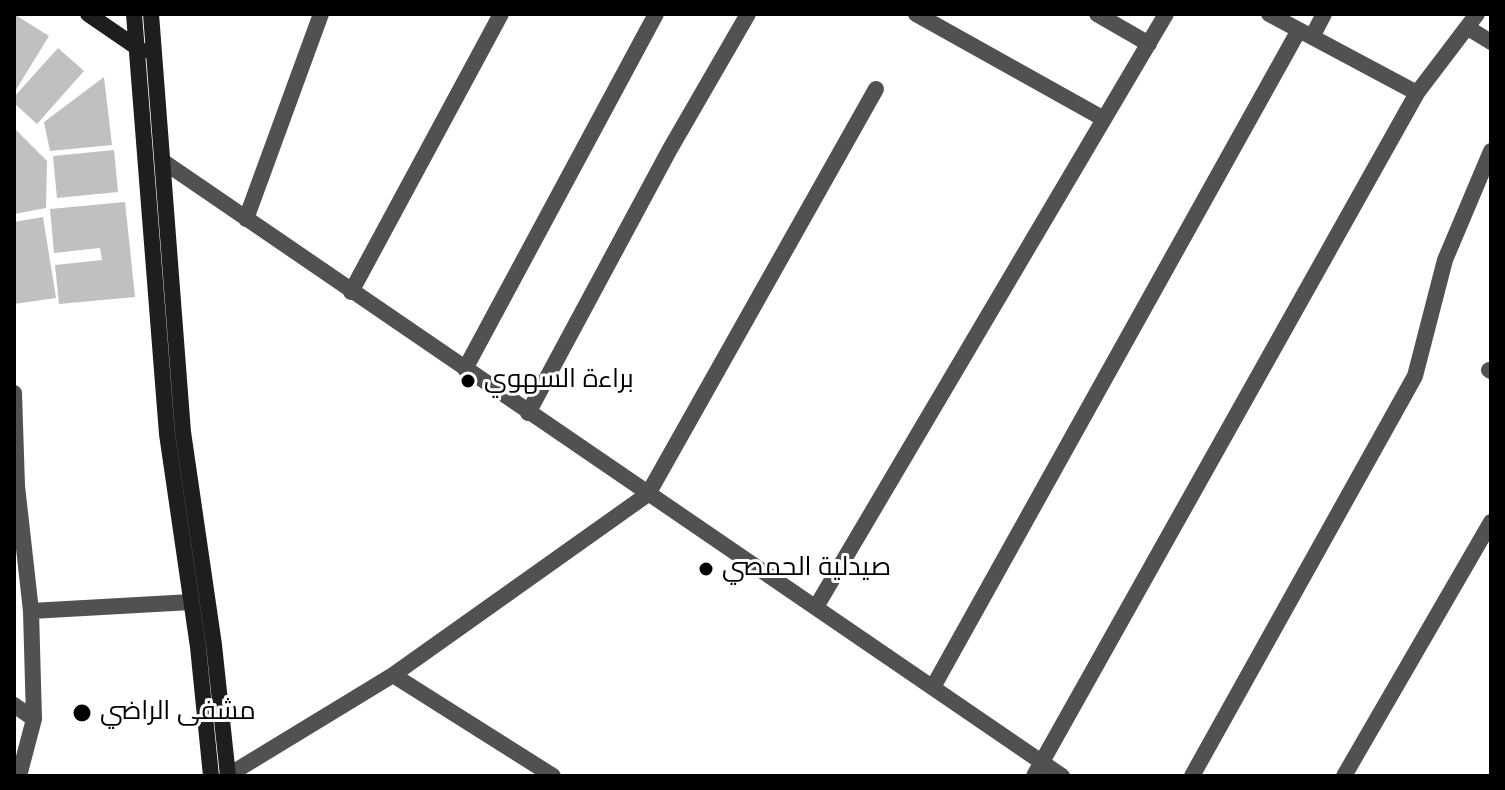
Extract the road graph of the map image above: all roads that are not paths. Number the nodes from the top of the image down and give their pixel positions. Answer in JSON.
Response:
{"nodes":[{"id":1,"x":88,"y":14,"type":"edge"},
{"id":2,"x":134,"y":14,"type":"edge"},
{"id":3,"x":151,"y":14,"type":"edge"},
{"id":4,"x":321,"y":14,"type":"edge"},
{"id":5,"x":501,"y":14,"type":"edge"},
{"id":6,"x":656,"y":14,"type":"edge"},
{"id":7,"x":748,"y":14,"type":"edge"},
{"id":8,"x":916,"y":14,"type":"edge"},
{"id":9,"x":1097,"y":14,"type":"edge"},
{"id":10,"x":1166,"y":14,"type":"edge"},
{"id":11,"x":1269,"y":14,"type":"edge"},
{"id":12,"x":1324,"y":14,"type":"edge"},
{"id":13,"x":1472,"y":21,"type":"edge"},
{"id":14,"x":1306,"y":34,"type":"junction"},
{"id":15,"x":1491,"y":42,"type":"edge"},
{"id":16,"x":1149,"y":44,"type":"junction"},
{"id":17,"x":137,"y":47,"type":"junction"},
{"id":18,"x":155,"y":62,"type":"junction"},
{"id":19,"x":876,"y":89,"type":"dead end"},
{"id":20,"x":1417,"y":93,"type":"junction"},
{"id":21,"x":1104,"y":119,"type":"junction"},
{"id":22,"x":1491,"y":151,"type":"edge"},
{"id":23,"x":164,"y":162,"type":"junction"},
{"id":24,"x":246,"y":219,"type":"junction"},
{"id":25,"x":351,"y":292,"type":"junction"},
{"id":26,"x":465,"y":369,"type":"junction"},
{"id":27,"x":14,"y":393,"type":"edge"},
{"id":28,"x":528,"y":413,"type":"junction"},
{"id":29,"x":16,"y":485,"type":"edge"},
{"id":30,"x":648,"y":494,"type":"junction"},
{"id":31,"x":1491,"y":522,"type":"edge"},
{"id":32,"x":191,"y":602,"type":"junction"},
{"id":33,"x":816,"y":607,"type":"junction"},
{"id":34,"x":31,"y":611,"type":"junction"},
{"id":35,"x":393,"y":675,"type":"junction"},
{"id":36,"x":933,"y":687,"type":"junction"},
{"id":37,"x":14,"y":705,"type":"edge"},
{"id":38,"x":34,"y":719,"type":"junction"},
{"id":39,"x":1038,"y":770,"type":"edge"},
{"id":40,"x":19,"y":776,"type":"edge"},
{"id":41,"x":211,"y":776,"type":"edge"},
{"id":42,"x":228,"y":776,"type":"edge"},
{"id":43,"x":553,"y":776,"type":"edge"},
{"id":44,"x":1062,"y":776,"type":"edge"},
{"id":45,"x":1192,"y":776,"type":"edge"},
{"id":46,"x":1344,"y":776,"type":"edge"}],
"edges":[{"from":1,"to":17,"type":"main road"},
{"from":2,"to":17,"type":"main road"},
{"from":3,"to":18,"type":"main road"},
{"from":4,"to":24,"type":"street"},
{"from":5,"to":25,"type":"street"},
{"from":6,"to":26,"type":"street"},
{"from":7,"to":28,"type":"street"},
{"from":8,"to":21,"type":"street"},
{"from":9,"to":16,"type":"street"},
{"from":10,"to":16,"type":"street"},
{"from":11,"to":14,"type":"street"},
{"from":12,"to":14,"type":"street"},
{"from":13,"to":15,"type":"street"},
{"from":13,"to":20,"type":"street"},
{"from":14,"to":20,"type":"street"},
{"from":14,"to":36,"type":"street"},
{"from":16,"to":21,"type":"street"},
{"from":17,"to":18,"type":"main road"},
{"from":17,"to":32,"type":"main road"},
{"from":18,"to":23,"type":"main road"},
{"from":19,"to":30,"type":"street"},
{"from":20,"to":39,"type":"street"},
{"from":21,"to":33,"type":"street"},
{"from":22,"to":45,"type":"street"},
{"from":23,"to":24,"type":"street"},
{"from":23,"to":42,"type":"main road"},
{"from":24,"to":25,"type":"street"},
{"from":25,"to":26,"type":"street"},
{"from":26,"to":28,"type":"street"},
{"from":27,"to":29,"type":"street"},
{"from":28,"to":30,"type":"street"},
{"from":29,"to":34,"type":"street"},
{"from":30,"to":33,"type":"street"},
{"from":30,"to":35,"type":"street"},
{"from":31,"to":46,"type":"street"},
{"from":32,"to":34,"type":"street"},
{"from":32,"to":41,"type":"main road"},
{"from":33,"to":36,"type":"street"},
{"from":34,"to":38,"type":"street"},
{"from":35,"to":42,"type":"street"},
{"from":35,"to":43,"type":"street"},
{"from":36,"to":39,"type":"street"},
{"from":37,"to":38,"type":"street"},
{"from":38,"to":40,"type":"street"},
{"from":39,"to":44,"type":"street"}]}
